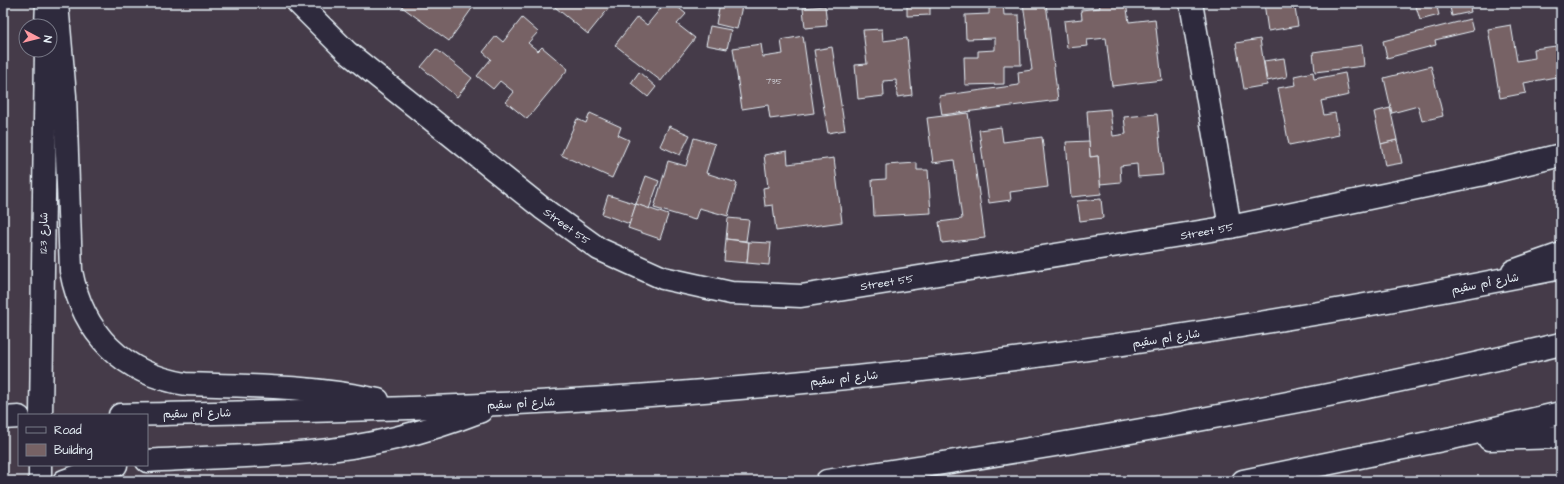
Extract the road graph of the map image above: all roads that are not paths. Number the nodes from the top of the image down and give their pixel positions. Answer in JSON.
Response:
{"nodes":[{"id":1,"x":47,"y":3,"type":"edge"},
{"id":2,"x":57,"y":3,"type":"edge"},
{"id":3,"x":298,"y":3,"type":"edge"},
{"id":4,"x":1191,"y":3,"type":"edge"},
{"id":5,"x":46,"y":18,"type":"edge"},
{"id":6,"x":46,"y":58,"type":"edge"},
{"id":7,"x":1561,"y":156,"type":"edge"},
{"id":8,"x":1230,"y":227,"type":"junction"},
{"id":9,"x":1561,"y":254,"type":"edge"},
{"id":10,"x":1561,"y":268,"type":"edge"},
{"id":11,"x":1477,"y":285,"type":"junction"},
{"id":12,"x":1561,"y":344,"type":"edge"},
{"id":13,"x":499,"y":404,"type":"junction"},
{"id":14,"x":408,"y":408,"type":"junction"},
{"id":15,"x":1561,"y":413,"type":"edge"},
{"id":16,"x":41,"y":414,"type":"edge"},
{"id":17,"x":148,"y":414,"type":"edge"},
{"id":18,"x":18,"y":417,"type":"edge"},
{"id":19,"x":3,"y":418,"type":"edge"},
{"id":20,"x":1561,"y":437,"type":"edge"},
{"id":21,"x":1452,"y":438,"type":"junction"},
{"id":22,"x":148,"y":461,"type":"edge"},
{"id":23,"x":40,"y":466,"type":"edge"},
{"id":24,"x":111,"y":466,"type":"edge"},
{"id":25,"x":40,"y":481,"type":"edge"},
{"id":26,"x":64,"y":481,"type":"edge"},
{"id":27,"x":827,"y":481,"type":"edge"},
{"id":28,"x":1243,"y":481,"type":"edge"}],
"edges":[{"from":1,"to":5,"type":"main road"},
{"from":2,"to":14,"type":"main road"},
{"from":3,"to":8,"type":"main road","name":"Street 55"},
{"from":4,"to":8,"type":"main road"},
{"from":6,"to":16,"type":"main road","name":"شارع 123"},
{"from":7,"to":8,"type":"main road","name":"Street 55"},
{"from":9,"to":11,"type":"main road"},
{"from":10,"to":11,"type":"main road","name":"شارع أم سقيم"},
{"from":11,"to":13,"type":"main road","name":"شارع أم سقيم"},
{"from":12,"to":27,"type":"main road"},
{"from":13,"to":14,"type":"main road","name":"شارع أم سقيم"},
{"from":13,"to":22,"type":"main road"},
{"from":14,"to":17,"type":"main road","name":"شارع أم سقيم"},
{"from":15,"to":21,"type":"main road"},
{"from":18,"to":19,"type":"main road"},
{"from":20,"to":21,"type":"main road"},
{"from":21,"to":28,"type":"main road"},
{"from":23,"to":25,"type":"main road"},
{"from":24,"to":26,"type":"main road"}]}
